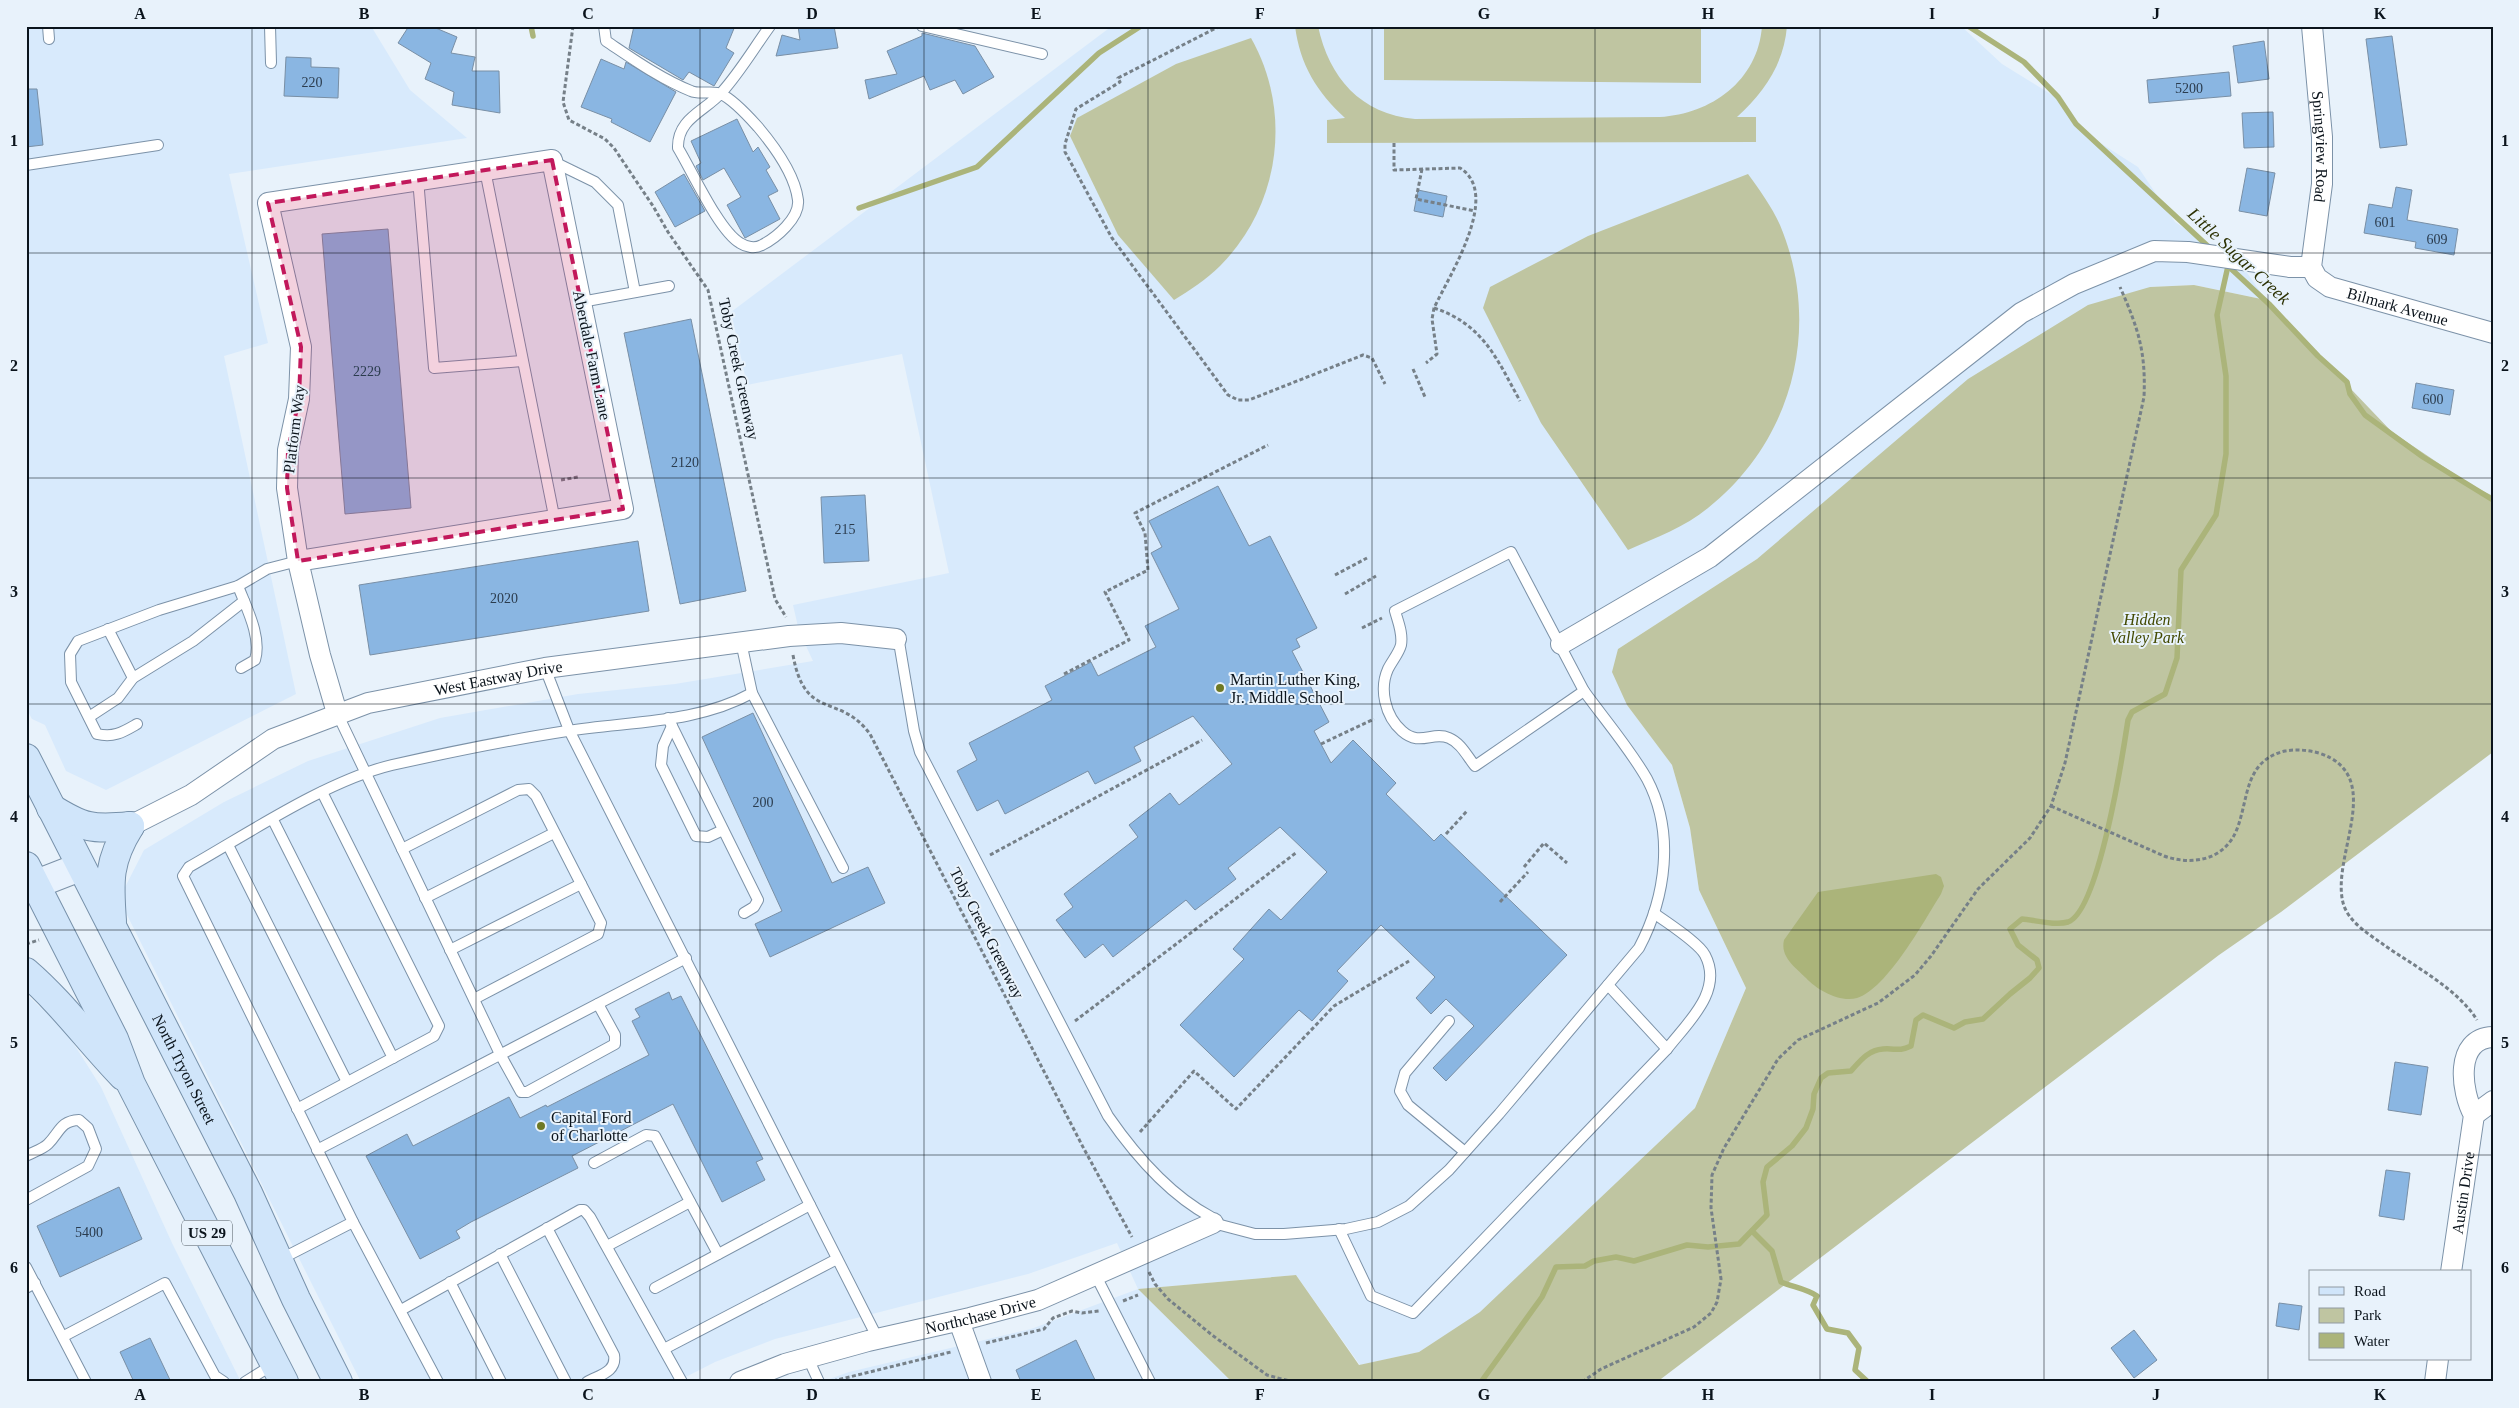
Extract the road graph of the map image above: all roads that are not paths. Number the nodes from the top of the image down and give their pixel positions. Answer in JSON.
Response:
{"nodes":[{"id":1,"x":48,"y":26,"type":"edge"},
{"id":2,"x":270,"y":26,"type":"edge"},
{"id":3,"x":604,"y":26,"type":"edge"},
{"id":4,"x":770,"y":26,"type":"edge"},
{"id":5,"x":922,"y":26,"type":"edge"},
{"id":6,"x":2312,"y":26,"type":"edge"},
{"id":7,"x":50,"y":39,"type":"dead end"},
{"id":8,"x":1042,"y":54,"type":"dead end"},
{"id":9,"x":272,"y":63,"type":"dead end"},
{"id":10,"x":721,"y":94,"type":"junction"},
{"id":11,"x":158,"y":145,"type":"dead end"},
{"id":12,"x":552,"y":160,"type":"junction"},
{"id":13,"x":26,"y":165,"type":"edge"},
{"id":14,"x":485,"y":170,"type":"junction"},
{"id":15,"x":418,"y":179,"type":"junction"},
{"id":16,"x":2311,"y":267,"type":"junction"},
{"id":17,"x":669,"y":286,"type":"dead end"},
{"id":18,"x":635,"y":292,"type":"junction"},
{"id":19,"x":581,"y":302,"type":"junction"},
{"id":20,"x":2493,"y":333,"type":"edge"},
{"id":21,"x":522,"y":361,"type":"junction"},
{"id":22,"x":555,"y":521,"type":"junction"},
{"id":23,"x":298,"y":561,"type":"junction"},
{"id":24,"x":238,"y":586,"type":"junction"},
{"id":25,"x":244,"y":601,"type":"junction"},
{"id":26,"x":108,"y":629,"type":"junction"},
{"id":27,"x":896,"y":639,"type":"joint"},
{"id":28,"x":741,"y":642,"type":"junction"},
{"id":29,"x":1561,"y":644,"type":"junction"},
{"id":30,"x":241,"y":668,"type":"dead end"},
{"id":31,"x":545,"y":668,"type":"junction"},
{"id":32,"x":133,"y":678,"type":"junction"},
{"id":33,"x":1584,"y":691,"type":"junction"},
{"id":34,"x":752,"y":693,"type":"junction"},
{"id":35,"x":336,"y":714,"type":"junction"},
{"id":36,"x":89,"y":717,"type":"junction"},
{"id":37,"x":670,"y":722,"type":"junction"},
{"id":38,"x":137,"y":724,"type":"dead end"},
{"id":39,"x":569,"y":730,"type":"junction"},
{"id":40,"x":26,"y":758,"type":"edge"},
{"id":41,"x":366,"y":774,"type":"junction"},
{"id":42,"x":322,"y":792,"type":"junction"},
{"id":43,"x":51,"y":808,"type":"junction"},
{"id":44,"x":273,"y":820,"type":"junction"},
{"id":45,"x":130,"y":826,"type":"junction"},
{"id":46,"x":723,"y":830,"type":"junction"},
{"id":47,"x":554,"y":833,"type":"junction"},
{"id":48,"x":228,"y":845,"type":"junction"},
{"id":49,"x":402,"y":849,"type":"junction"},
{"id":50,"x":80,"y":867,"type":"junction"},
{"id":51,"x":844,"y":868,"type":"dead end"},
{"id":52,"x":29,"y":879,"type":"edge"},
{"id":53,"x":581,"y":884,"type":"junction"},
{"id":54,"x":425,"y":898,"type":"junction"},
{"id":55,"x":744,"y":913,"type":"dead end"},
{"id":56,"x":1654,"y":914,"type":"junction"},
{"id":57,"x":113,"y":930,"type":"junction"},
{"id":58,"x":450,"y":950,"type":"junction"},
{"id":59,"x":686,"y":958,"type":"junction"},
{"id":60,"x":26,"y":972,"type":"edge"},
{"id":61,"x":1608,"y":985,"type":"junction"},
{"id":62,"x":474,"y":998,"type":"junction"},
{"id":63,"x":598,"y":1004,"type":"junction"},
{"id":64,"x":1449,"y":1021,"type":"dead end"},
{"id":65,"x":2488,"y":1037,"type":"edge"},
{"id":66,"x":1667,"y":1049,"type":"junction"},
{"id":67,"x":500,"y":1054,"type":"junction"},
{"id":68,"x":393,"y":1058,"type":"junction"},
{"id":69,"x":347,"y":1082,"type":"junction"},
{"id":70,"x":130,"y":1084,"type":"junction"},
{"id":71,"x":2493,"y":1101,"type":"edge"},
{"id":72,"x":297,"y":1109,"type":"junction"},
{"id":73,"x":2474,"y":1115,"type":"junction"},
{"id":74,"x":317,"y":1150,"type":"junction"},
{"id":75,"x":1465,"y":1152,"type":"junction"},
{"id":76,"x":26,"y":1156,"type":"edge"},
{"id":77,"x":594,"y":1163,"type":"dead end"},
{"id":78,"x":26,"y":1200,"type":"edge"},
{"id":79,"x":690,"y":1202,"type":"junction"},
{"id":80,"x":810,"y":1204,"type":"junction"},
{"id":81,"x":353,"y":1222,"type":"junction"},
{"id":82,"x":1213,"y":1222,"type":"junction"},
{"id":83,"x":547,"y":1228,"type":"junction"},
{"id":84,"x":1339,"y":1229,"type":"junction"},
{"id":85,"x":607,"y":1246,"type":"junction"},
{"id":86,"x":500,"y":1254,"type":"junction"},
{"id":87,"x":718,"y":1254,"type":"junction"},
{"id":88,"x":837,"y":1258,"type":"junction"},
{"id":89,"x":278,"y":1261,"type":"junction"},
{"id":90,"x":26,"y":1266,"type":"edge"},
{"id":91,"x":2451,"y":1270,"type":"edge"},
{"id":92,"x":1095,"y":1274,"type":"junction"},
{"id":93,"x":450,"y":1282,"type":"junction"},
{"id":94,"x":31,"y":1285,"type":"edge"},
{"id":95,"x":655,"y":1288,"type":"dead end"},
{"id":96,"x":400,"y":1310,"type":"junction"},
{"id":97,"x":959,"y":1320,"type":"junction"},
{"id":98,"x":64,"y":1336,"type":"junction"},
{"id":99,"x":878,"y":1339,"type":"junction"},
{"id":100,"x":664,"y":1349,"type":"junction"},
{"id":101,"x":808,"y":1358,"type":"junction"},
{"id":102,"x":2438,"y":1360,"type":"edge"},
{"id":103,"x":279,"y":1373,"type":"edge"},
{"id":104,"x":86,"y":1382,"type":"edge"},
{"id":105,"x":224,"y":1382,"type":"edge"},
{"id":106,"x":244,"y":1382,"type":"edge"},
{"id":107,"x":338,"y":1382,"type":"edge"},
{"id":108,"x":438,"y":1382,"type":"edge"},
{"id":109,"x":501,"y":1382,"type":"edge"},
{"id":110,"x":566,"y":1382,"type":"edge"},
{"id":111,"x":587,"y":1382,"type":"edge"},
{"id":112,"x":682,"y":1382,"type":"edge"},
{"id":113,"x":740,"y":1382,"type":"edge"},
{"id":114,"x":819,"y":1382,"type":"edge"},
{"id":115,"x":980,"y":1382,"type":"edge"},
{"id":116,"x":1150,"y":1382,"type":"edge"},
{"id":117,"x":2435,"y":1382,"type":"edge"}],
"edges":[{"from":1,"to":7,"type":"lane"},
{"from":2,"to":9,"type":"lane"},
{"from":3,"to":10,"type":"lane"},
{"from":4,"to":10,"type":"lane"},
{"from":5,"to":8,"type":"lane"},
{"from":6,"to":16,"type":"street","name":"Springview Road"},
{"from":10,"to":10,"type":"lane"},
{"from":11,"to":13,"type":"lane"},
{"from":12,"to":14,"type":"street"},
{"from":12,"to":18,"type":"lane"},
{"from":12,"to":19,"type":"street","name":"Aberdale Farm Lane"},
{"from":14,"to":15,"type":"street"},
{"from":14,"to":21,"type":"lane"},
{"from":15,"to":21,"type":"lane"},
{"from":15,"to":23,"type":"street","name":"Platform Way"},
{"from":16,"to":20,"type":"street","name":"Bilmark Avenue"},
{"from":16,"to":29,"type":"street"},
{"from":17,"to":18,"type":"lane"},
{"from":18,"to":19,"type":"lane"},
{"from":19,"to":22,"type":"street","name":"Aberdale Farm Lane"},
{"from":21,"to":22,"type":"lane"},
{"from":22,"to":23,"type":"street","name":"Aberdale Farm Lane"},
{"from":23,"to":24,"type":"lane"},
{"from":23,"to":35,"type":"street","name":"Platform Way"},
{"from":24,"to":25,"type":"lane"},
{"from":24,"to":26,"type":"lane"},
{"from":25,"to":30,"type":"lane"},
{"from":25,"to":32,"type":"lane"},
{"from":26,"to":32,"type":"lane"},
{"from":26,"to":36,"type":"lane"},
{"from":27,"to":28,"type":"street","name":"West Eastway Drive"},
{"from":27,"to":82,"type":"lane"},
{"from":28,"to":31,"type":"street","name":"West Eastway Drive"},
{"from":28,"to":34,"type":"lane"},
{"from":29,"to":33,"type":"lane"},
{"from":29,"to":33,"type":"lane"},
{"from":31,"to":35,"type":"street","name":"West Eastway Drive"},
{"from":31,"to":39,"type":"lane"},
{"from":32,"to":36,"type":"lane"},
{"from":33,"to":56,"type":"lane"},
{"from":34,"to":37,"type":"lane"},
{"from":34,"to":51,"type":"lane"},
{"from":35,"to":41,"type":"lane"},
{"from":35,"to":45,"type":"street","name":"West Eastway Drive"},
{"from":36,"to":38,"type":"lane"},
{"from":37,"to":39,"type":"lane"},
{"from":37,"to":46,"type":"lane"},
{"from":37,"to":46,"type":"lane"},
{"from":39,"to":41,"type":"lane"},
{"from":39,"to":59,"type":"lane"},
{"from":40,"to":43,"type":"main road","name":"North Tryon Street"},
{"from":41,"to":42,"type":"lane"},
{"from":41,"to":49,"type":"lane"},
{"from":42,"to":44,"type":"lane"},
{"from":42,"to":68,"type":"lane"},
{"from":43,"to":45,"type":"main road"},
{"from":43,"to":50,"type":"main road","name":"North Tryon Street"},
{"from":44,"to":48,"type":"lane"},
{"from":44,"to":68,"type":"lane"},
{"from":45,"to":57,"type":"main road"},
{"from":46,"to":55,"type":"lane"},
{"from":47,"to":49,"type":"lane"},
{"from":47,"to":53,"type":"lane"},
{"from":47,"to":54,"type":"lane"},
{"from":48,"to":69,"type":"lane"},
{"from":48,"to":72,"type":"lane"},
{"from":49,"to":54,"type":"lane"},
{"from":50,"to":52,"type":"main road"},
{"from":50,"to":57,"type":"main road","name":"North Tryon Street"},
{"from":52,"to":70,"type":"main road","number":"US 29"},
{"from":53,"to":58,"type":"lane"},
{"from":53,"to":62,"type":"lane"},
{"from":54,"to":58,"type":"lane"},
{"from":56,"to":61,"type":"lane"},
{"from":56,"to":66,"type":"lane"},
{"from":57,"to":89,"type":"main road","name":"North Tryon Street"},
{"from":58,"to":62,"type":"lane"},
{"from":59,"to":63,"type":"lane"},
{"from":59,"to":80,"type":"lane"},
{"from":60,"to":70,"type":"main road"},
{"from":61,"to":66,"type":"lane"},
{"from":61,"to":75,"type":"lane"},
{"from":62,"to":67,"type":"lane"},
{"from":63,"to":67,"type":"lane"},
{"from":63,"to":67,"type":"lane"},
{"from":64,"to":75,"type":"lane"},
{"from":65,"to":73,"type":"street","name":"Austin Drive"},
{"from":66,"to":84,"type":"lane"},
{"from":67,"to":74,"type":"lane"},
{"from":68,"to":69,"type":"lane"},
{"from":69,"to":72,"type":"lane"},
{"from":70,"to":103,"type":"main road","number":"US 29"},
{"from":71,"to":73,"type":"street"},
{"from":72,"to":74,"type":"lane"},
{"from":73,"to":91,"type":"street","name":"Austin Drive"},
{"from":74,"to":81,"type":"lane"},
{"from":75,"to":84,"type":"lane"},
{"from":76,"to":78,"type":"lane"},
{"from":77,"to":79,"type":"lane"},
{"from":79,"to":85,"type":"lane"},
{"from":79,"to":87,"type":"lane"},
{"from":80,"to":87,"type":"lane"},
{"from":80,"to":88,"type":"lane"},
{"from":81,"to":89,"type":"lane"},
{"from":81,"to":96,"type":"lane"},
{"from":82,"to":84,"type":"lane"},
{"from":82,"to":92,"type":"street","name":"Northchase Drive"},
{"from":83,"to":85,"type":"lane"},
{"from":83,"to":86,"type":"lane"},
{"from":83,"to":111,"type":"lane"},
{"from":85,"to":100,"type":"lane"},
{"from":86,"to":93,"type":"lane"},
{"from":86,"to":110,"type":"lane"},
{"from":87,"to":95,"type":"lane"},
{"from":88,"to":99,"type":"lane"},
{"from":88,"to":100,"type":"lane"},
{"from":89,"to":107,"type":"main road","name":"North Tryon Street"},
{"from":90,"to":94,"type":"lane"},
{"from":92,"to":97,"type":"street","name":"Northchase Drive"},
{"from":92,"to":116,"type":"lane"},
{"from":93,"to":96,"type":"lane"},
{"from":93,"to":109,"type":"lane"},
{"from":94,"to":98,"type":"lane"},
{"from":96,"to":108,"type":"lane"},
{"from":97,"to":99,"type":"street","name":"Northchase Drive"},
{"from":97,"to":115,"type":"street"},
{"from":98,"to":104,"type":"lane"},
{"from":98,"to":105,"type":"lane"},
{"from":99,"to":101,"type":"street","name":"Northchase Drive"},
{"from":100,"to":112,"type":"lane"},
{"from":101,"to":113,"type":"street","name":"Northchase Drive"},
{"from":101,"to":114,"type":"lane"},
{"from":102,"to":117,"type":"street"},
{"from":103,"to":106,"type":"lane"}]}
